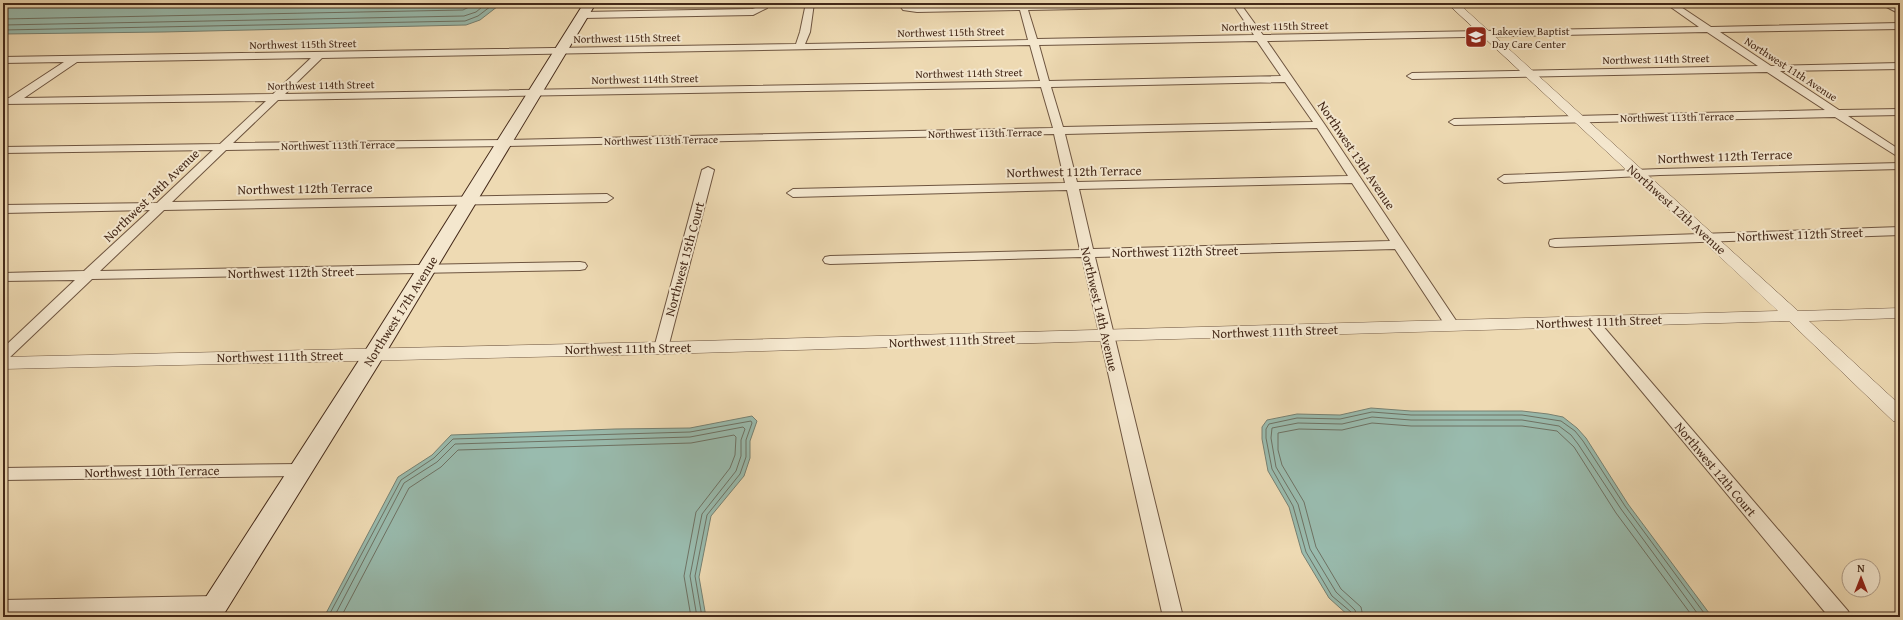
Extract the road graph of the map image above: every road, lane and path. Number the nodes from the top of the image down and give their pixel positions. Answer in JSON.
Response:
{"nodes":[{"id":1,"x":764,"y":3,"type":"edge"},
{"id":2,"x":810,"y":3,"type":"edge"},
{"id":3,"x":902,"y":3,"type":"edge"},
{"id":4,"x":1269,"y":3,"type":"edge"},
{"id":5,"x":1452,"y":3,"type":"edge"},
{"id":6,"x":1669,"y":3,"type":"edge"},
{"id":7,"x":1883,"y":3,"type":"edge"},
{"id":8,"x":1236,"y":4,"type":"edge"},
{"id":9,"x":1023,"y":5,"type":"edge"},
{"id":10,"x":586,"y":9,"type":"edge"},
{"id":11,"x":1900,"y":12,"type":"edge"},
{"id":12,"x":1900,"y":26,"type":"edge"},
{"id":13,"x":1709,"y":29,"type":"junction"},
{"id":14,"x":1486,"y":34,"type":"junction"},
{"id":15,"x":1261,"y":38,"type":"junction"},
{"id":16,"x":1033,"y":43,"type":"junction"},
{"id":17,"x":799,"y":47,"type":"junction"},
{"id":18,"x":560,"y":51,"type":"junction"},
{"id":19,"x":319,"y":56,"type":"junction"},
{"id":20,"x":75,"y":59,"type":"junction"},
{"id":21,"x":3,"y":60,"type":"edge"},
{"id":22,"x":1900,"y":66,"type":"edge"},
{"id":23,"x":1768,"y":68,"type":"junction"},
{"id":24,"x":1530,"y":73,"type":"junction"},
{"id":25,"x":1412,"y":76,"type":"dead end"},
{"id":26,"x":1288,"y":79,"type":"junction"},
{"id":27,"x":1046,"y":84,"type":"junction"},
{"id":28,"x":534,"y":94,"type":"junction"},
{"id":29,"x":274,"y":98,"type":"junction"},
{"id":30,"x":8,"y":101,"type":"edge"},
{"id":31,"x":3,"y":107,"type":"edge"},
{"id":32,"x":1900,"y":112,"type":"edge"},
{"id":33,"x":1836,"y":113,"type":"junction"},
{"id":34,"x":1580,"y":119,"type":"junction"},
{"id":35,"x":1454,"y":122,"type":"dead end"},
{"id":36,"x":1320,"y":125,"type":"junction"},
{"id":37,"x":1059,"y":131,"type":"junction"},
{"id":38,"x":504,"y":143,"type":"junction"},
{"id":39,"x":223,"y":147,"type":"junction"},
{"id":40,"x":3,"y":150,"type":"edge"},
{"id":41,"x":1900,"y":155,"type":"edge"},
{"id":42,"x":1900,"y":166,"type":"edge"},
{"id":43,"x":708,"y":170,"type":"dead end"},
{"id":44,"x":1638,"y":174,"type":"junction"},
{"id":45,"x":1356,"y":179,"type":"junction"},
{"id":46,"x":1504,"y":179,"type":"dead end"},
{"id":47,"x":1072,"y":187,"type":"junction"},
{"id":48,"x":794,"y":192,"type":"dead end"},
{"id":49,"x":607,"y":198,"type":"dead end"},
{"id":50,"x":468,"y":201,"type":"junction"},
{"id":51,"x":161,"y":205,"type":"junction"},
{"id":52,"x":3,"y":209,"type":"edge"},
{"id":53,"x":1900,"y":231,"type":"edge"},
{"id":54,"x":1709,"y":237,"type":"junction"},
{"id":55,"x":1555,"y":243,"type":"dead end"},
{"id":56,"x":1400,"y":245,"type":"junction"},
{"id":57,"x":1087,"y":253,"type":"junction"},
{"id":58,"x":830,"y":260,"type":"dead end"},
{"id":59,"x":580,"y":266,"type":"dead end"},
{"id":60,"x":426,"y":270,"type":"junction"},
{"id":61,"x":88,"y":276,"type":"junction"},
{"id":62,"x":3,"y":277,"type":"edge"},
{"id":63,"x":1900,"y":313,"type":"edge"},
{"id":64,"x":1794,"y":316,"type":"junction"},
{"id":65,"x":1591,"y":321,"type":"junction"},
{"id":66,"x":1452,"y":325,"type":"junction"},
{"id":67,"x":1106,"y":336,"type":"junction"},
{"id":68,"x":661,"y":348,"type":"junction"},
{"id":69,"x":374,"y":354,"type":"junction"},
{"id":70,"x":3,"y":356,"type":"edge"},
{"id":71,"x":3,"y":362,"type":"edge"},
{"id":72,"x":1899,"y":414,"type":"edge"},
{"id":73,"x":300,"y":470,"type":"junction"},
{"id":74,"x":3,"y":474,"type":"edge"},
{"id":75,"x":3,"y":608,"type":"edge"},
{"id":76,"x":211,"y":611,"type":"edge"},
{"id":77,"x":1173,"y":617,"type":"edge"},
{"id":78,"x":1841,"y":617,"type":"edge"}],
"edges":[{"from":1,"to":10,"type":"street"},
{"from":2,"to":17,"type":"street"},
{"from":3,"to":9,"type":"street"},
{"from":4,"to":8,"type":"street"},
{"from":5,"to":14,"type":"street","name":"Northwest 12th Avenue"},
{"from":6,"to":13,"type":"street","name":"Northwest 11th Avenue"},
{"from":7,"to":11,"type":"street"},
{"from":8,"to":9,"type":"street"},
{"from":8,"to":15,"type":"street","name":"Northwest 13th Avenue"},
{"from":9,"to":16,"type":"street","name":"Northwest 14th Avenue"},
{"from":10,"to":18,"type":"main road","name":"Northwest 17th Avenue"},
{"from":12,"to":13,"type":"street","name":"Northwest 115th Street"},
{"from":13,"to":14,"type":"street","name":"Northwest 115th Street"},
{"from":13,"to":23,"type":"street","name":"Northwest 11th Avenue"},
{"from":14,"to":15,"type":"street","name":"Northwest 115th Street"},
{"from":14,"to":24,"type":"street","name":"Northwest 12th Avenue"},
{"from":15,"to":16,"type":"street","name":"Northwest 115th Street"},
{"from":15,"to":26,"type":"street","name":"Northwest 13th Avenue"},
{"from":16,"to":17,"type":"street","name":"Northwest 115th Street"},
{"from":16,"to":27,"type":"street","name":"Northwest 14th Avenue"},
{"from":17,"to":18,"type":"street","name":"Northwest 115th Street"},
{"from":18,"to":19,"type":"street","name":"Northwest 115th Street"},
{"from":18,"to":28,"type":"main road","name":"Northwest 17th Avenue"},
{"from":19,"to":20,"type":"street","name":"Northwest 115th Street"},
{"from":19,"to":29,"type":"street","name":"Northwest 18th Avenue"},
{"from":20,"to":21,"type":"street","name":"Northwest 115th Street"},
{"from":20,"to":30,"type":"street"},
{"from":22,"to":23,"type":"street","name":"Northwest 114th Street"},
{"from":23,"to":24,"type":"street","name":"Northwest 114th Street"},
{"from":23,"to":33,"type":"street","name":"Northwest 11th Avenue"},
{"from":24,"to":25,"type":"street","name":"Northwest 114th Street"},
{"from":24,"to":34,"type":"street","name":"Northwest 12th Avenue"},
{"from":26,"to":27,"type":"street","name":"Northwest 114th Street"},
{"from":26,"to":36,"type":"street","name":"Northwest 13th Avenue"},
{"from":27,"to":28,"type":"street","name":"Northwest 114th Street"},
{"from":27,"to":37,"type":"street","name":"Northwest 14th Avenue"},
{"from":28,"to":29,"type":"street","name":"Northwest 114th Street"},
{"from":28,"to":38,"type":"main road","name":"Northwest 17th Avenue"},
{"from":29,"to":30,"type":"street","name":"Northwest 114th Street"},
{"from":29,"to":39,"type":"street","name":"Northwest 18th Avenue"},
{"from":30,"to":31,"type":"street"},
{"from":32,"to":33,"type":"street","name":"Northwest 113th Terrace"},
{"from":33,"to":34,"type":"street","name":"Northwest 113th Terrace"},
{"from":33,"to":41,"type":"street","name":"Northwest 11th Avenue"},
{"from":34,"to":35,"type":"street","name":"Northwest 113th Terrace"},
{"from":34,"to":44,"type":"street","name":"Northwest 12th Avenue"},
{"from":36,"to":37,"type":"street","name":"Northwest 113th Terrace"},
{"from":36,"to":45,"type":"street","name":"Northwest 13th Avenue"},
{"from":37,"to":38,"type":"street","name":"Northwest 113th Terrace"},
{"from":37,"to":47,"type":"street","name":"Northwest 14th Avenue"},
{"from":38,"to":39,"type":"street","name":"Northwest 113th Terrace"},
{"from":38,"to":50,"type":"main road","name":"Northwest 17th Avenue"},
{"from":39,"to":40,"type":"street","name":"Northwest 113th Terrace"},
{"from":39,"to":51,"type":"street","name":"Northwest 18th Avenue"},
{"from":42,"to":44,"type":"street","name":"Northwest 112th Terrace"},
{"from":43,"to":68,"type":"street","name":"Northwest 15th Court"},
{"from":44,"to":46,"type":"street","name":"Northwest 112th Terrace"},
{"from":44,"to":54,"type":"street","name":"Northwest 12th Avenue"},
{"from":45,"to":47,"type":"street","name":"Northwest 112th Terrace"},
{"from":45,"to":56,"type":"street","name":"Northwest 13th Avenue"},
{"from":47,"to":48,"type":"street","name":"Northwest 112th Terrace"},
{"from":47,"to":57,"type":"street","name":"Northwest 14th Avenue"},
{"from":49,"to":50,"type":"street","name":"Northwest 112th Terrace"},
{"from":50,"to":51,"type":"street","name":"Northwest 112th Terrace"},
{"from":50,"to":60,"type":"main road","name":"Northwest 17th Avenue"},
{"from":51,"to":52,"type":"street","name":"Northwest 112th Terrace"},
{"from":51,"to":61,"type":"street","name":"Northwest 18th Avenue"},
{"from":53,"to":54,"type":"street","name":"Northwest 112th Street"},
{"from":54,"to":55,"type":"street","name":"Northwest 112th Street"},
{"from":54,"to":64,"type":"street","name":"Northwest 12th Avenue"},
{"from":56,"to":57,"type":"street","name":"Northwest 112th Street"},
{"from":56,"to":66,"type":"street","name":"Northwest 13th Avenue"},
{"from":57,"to":58,"type":"street","name":"Northwest 112th Street"},
{"from":57,"to":67,"type":"street","name":"Northwest 14th Avenue"},
{"from":59,"to":60,"type":"street","name":"Northwest 112th Street"},
{"from":60,"to":61,"type":"street","name":"Northwest 112th Street"},
{"from":60,"to":69,"type":"main road","name":"Northwest 17th Avenue"},
{"from":61,"to":62,"type":"street","name":"Northwest 112th Street"},
{"from":61,"to":70,"type":"street","name":"Northwest 18th Avenue"},
{"from":63,"to":64,"type":"street","name":"Northwest 111th Street"},
{"from":64,"to":65,"type":"street","name":"Northwest 111th Street"},
{"from":64,"to":72,"type":"street","name":"Northwest 12th Avenue"},
{"from":65,"to":66,"type":"street","name":"Northwest 111th Street"},
{"from":65,"to":78,"type":"street","name":"Northwest 12th Court"},
{"from":66,"to":67,"type":"street","name":"Northwest 111th Street"},
{"from":67,"to":68,"type":"street","name":"Northwest 111th Street"},
{"from":67,"to":77,"type":"street","name":"Northwest 14th Avenue"},
{"from":68,"to":69,"type":"street","name":"Northwest 111th Street"},
{"from":69,"to":71,"type":"street","name":"Northwest 111th Street"},
{"from":69,"to":73,"type":"main road","name":"Northwest 17th Avenue"},
{"from":73,"to":74,"type":"street","name":"Northwest 110th Terrace"},
{"from":73,"to":76,"type":"main road","name":"Northwest 17th Avenue"},
{"from":75,"to":76,"type":"street"}]}
